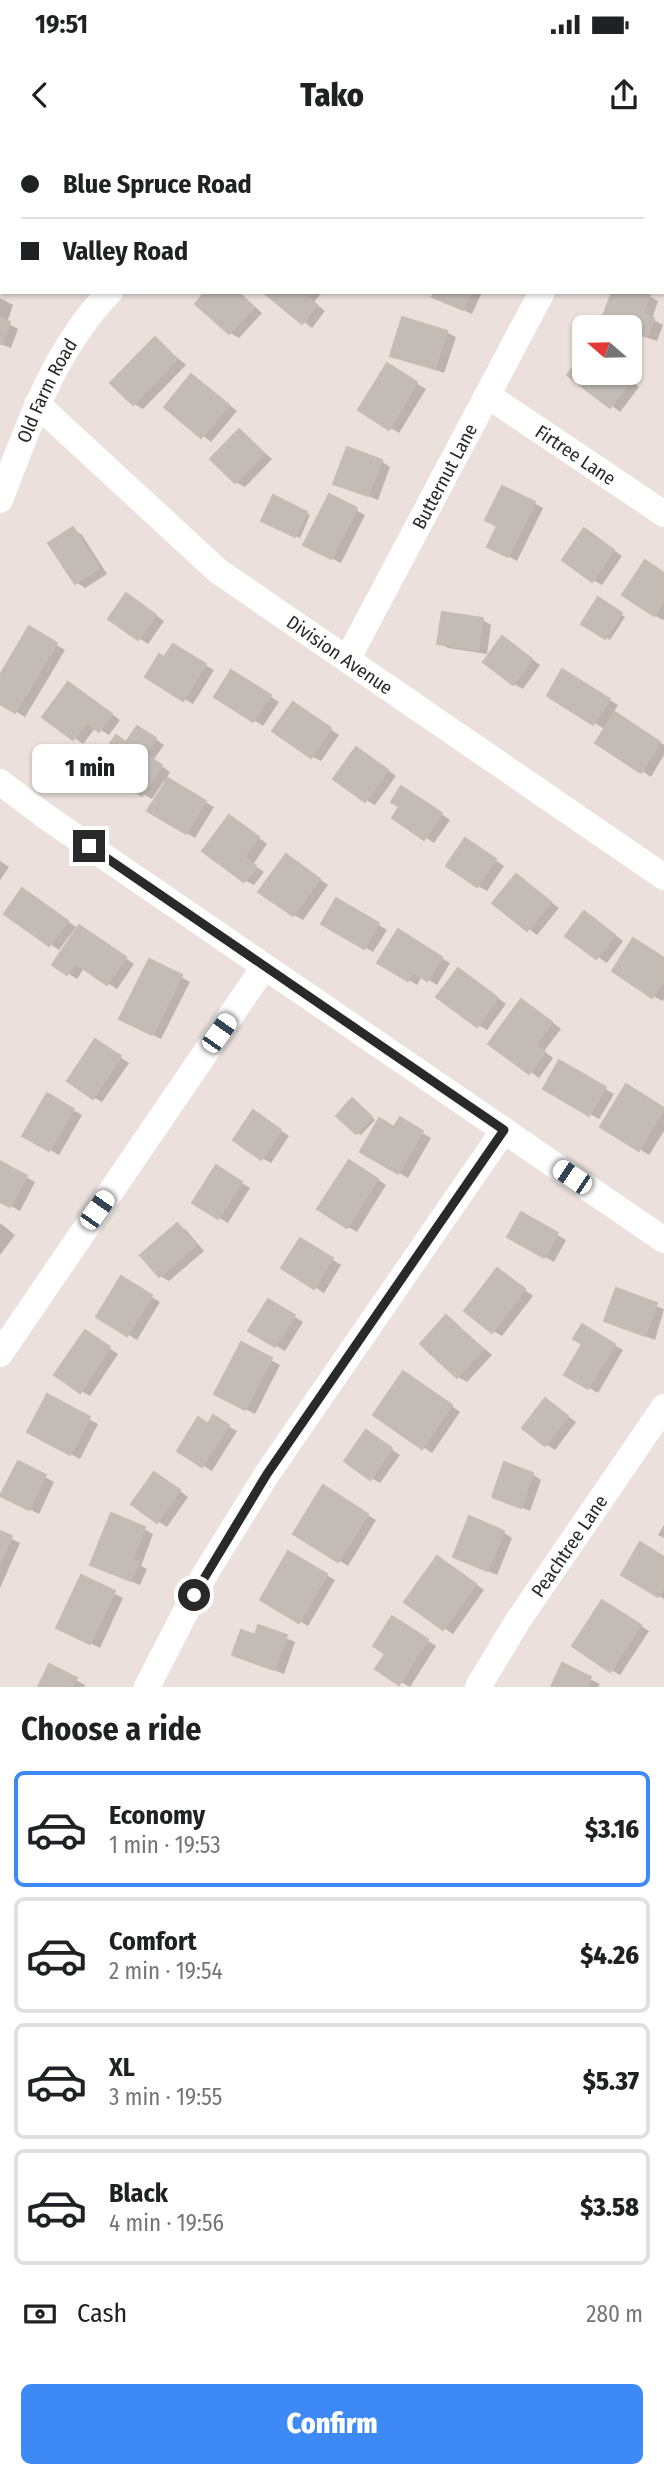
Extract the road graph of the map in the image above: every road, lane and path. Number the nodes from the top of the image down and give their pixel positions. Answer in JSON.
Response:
{"nodes":[{"id":1,"x":108,"y":294,"type":"edge"},
{"id":2,"x":541,"y":294,"type":"edge"},
{"id":3,"x":487,"y":396,"type":"junction"},
{"id":4,"x":37,"y":404,"type":"junction"},
{"id":5,"x":0,"y":500,"type":"edge"},
{"id":6,"x":664,"y":514,"type":"edge"},
{"id":7,"x":347,"y":660,"type":"junction"},
{"id":8,"x":0,"y":782,"type":"edge"},
{"id":9,"x":664,"y":877,"type":"edge"},
{"id":10,"x":264,"y":967,"type":"junction"},
{"id":11,"x":504,"y":1130,"type":"junction"},
{"id":12,"x":664,"y":1240,"type":"edge"},
{"id":13,"x":0,"y":1354,"type":"edge"},
{"id":14,"x":664,"y":1407,"type":"edge"},
{"id":15,"x":147,"y":1687,"type":"edge"},
{"id":16,"x":478,"y":1687,"type":"edge"}],
"edges":[{"from":1,"to":4,"type":"street","name":"Old Farm Road"},
{"from":2,"to":3,"type":"street","name":"Butternut Lane"},
{"from":3,"to":6,"type":"street","name":"Firtree Lane"},
{"from":3,"to":7,"type":"street","name":"Butternut Lane"},
{"from":4,"to":5,"type":"street","name":"Old Farm Road"},
{"from":4,"to":7,"type":"street","name":"Division Avenue"},
{"from":7,"to":9,"type":"street","name":"Division Avenue"},
{"from":8,"to":10,"type":"street"},
{"from":10,"to":11,"type":"street"},
{"from":10,"to":13,"type":"street"},
{"from":11,"to":12,"type":"street"},
{"from":11,"to":15,"type":"street"},
{"from":14,"to":16,"type":"street","name":"Peachtree Lane"}]}
